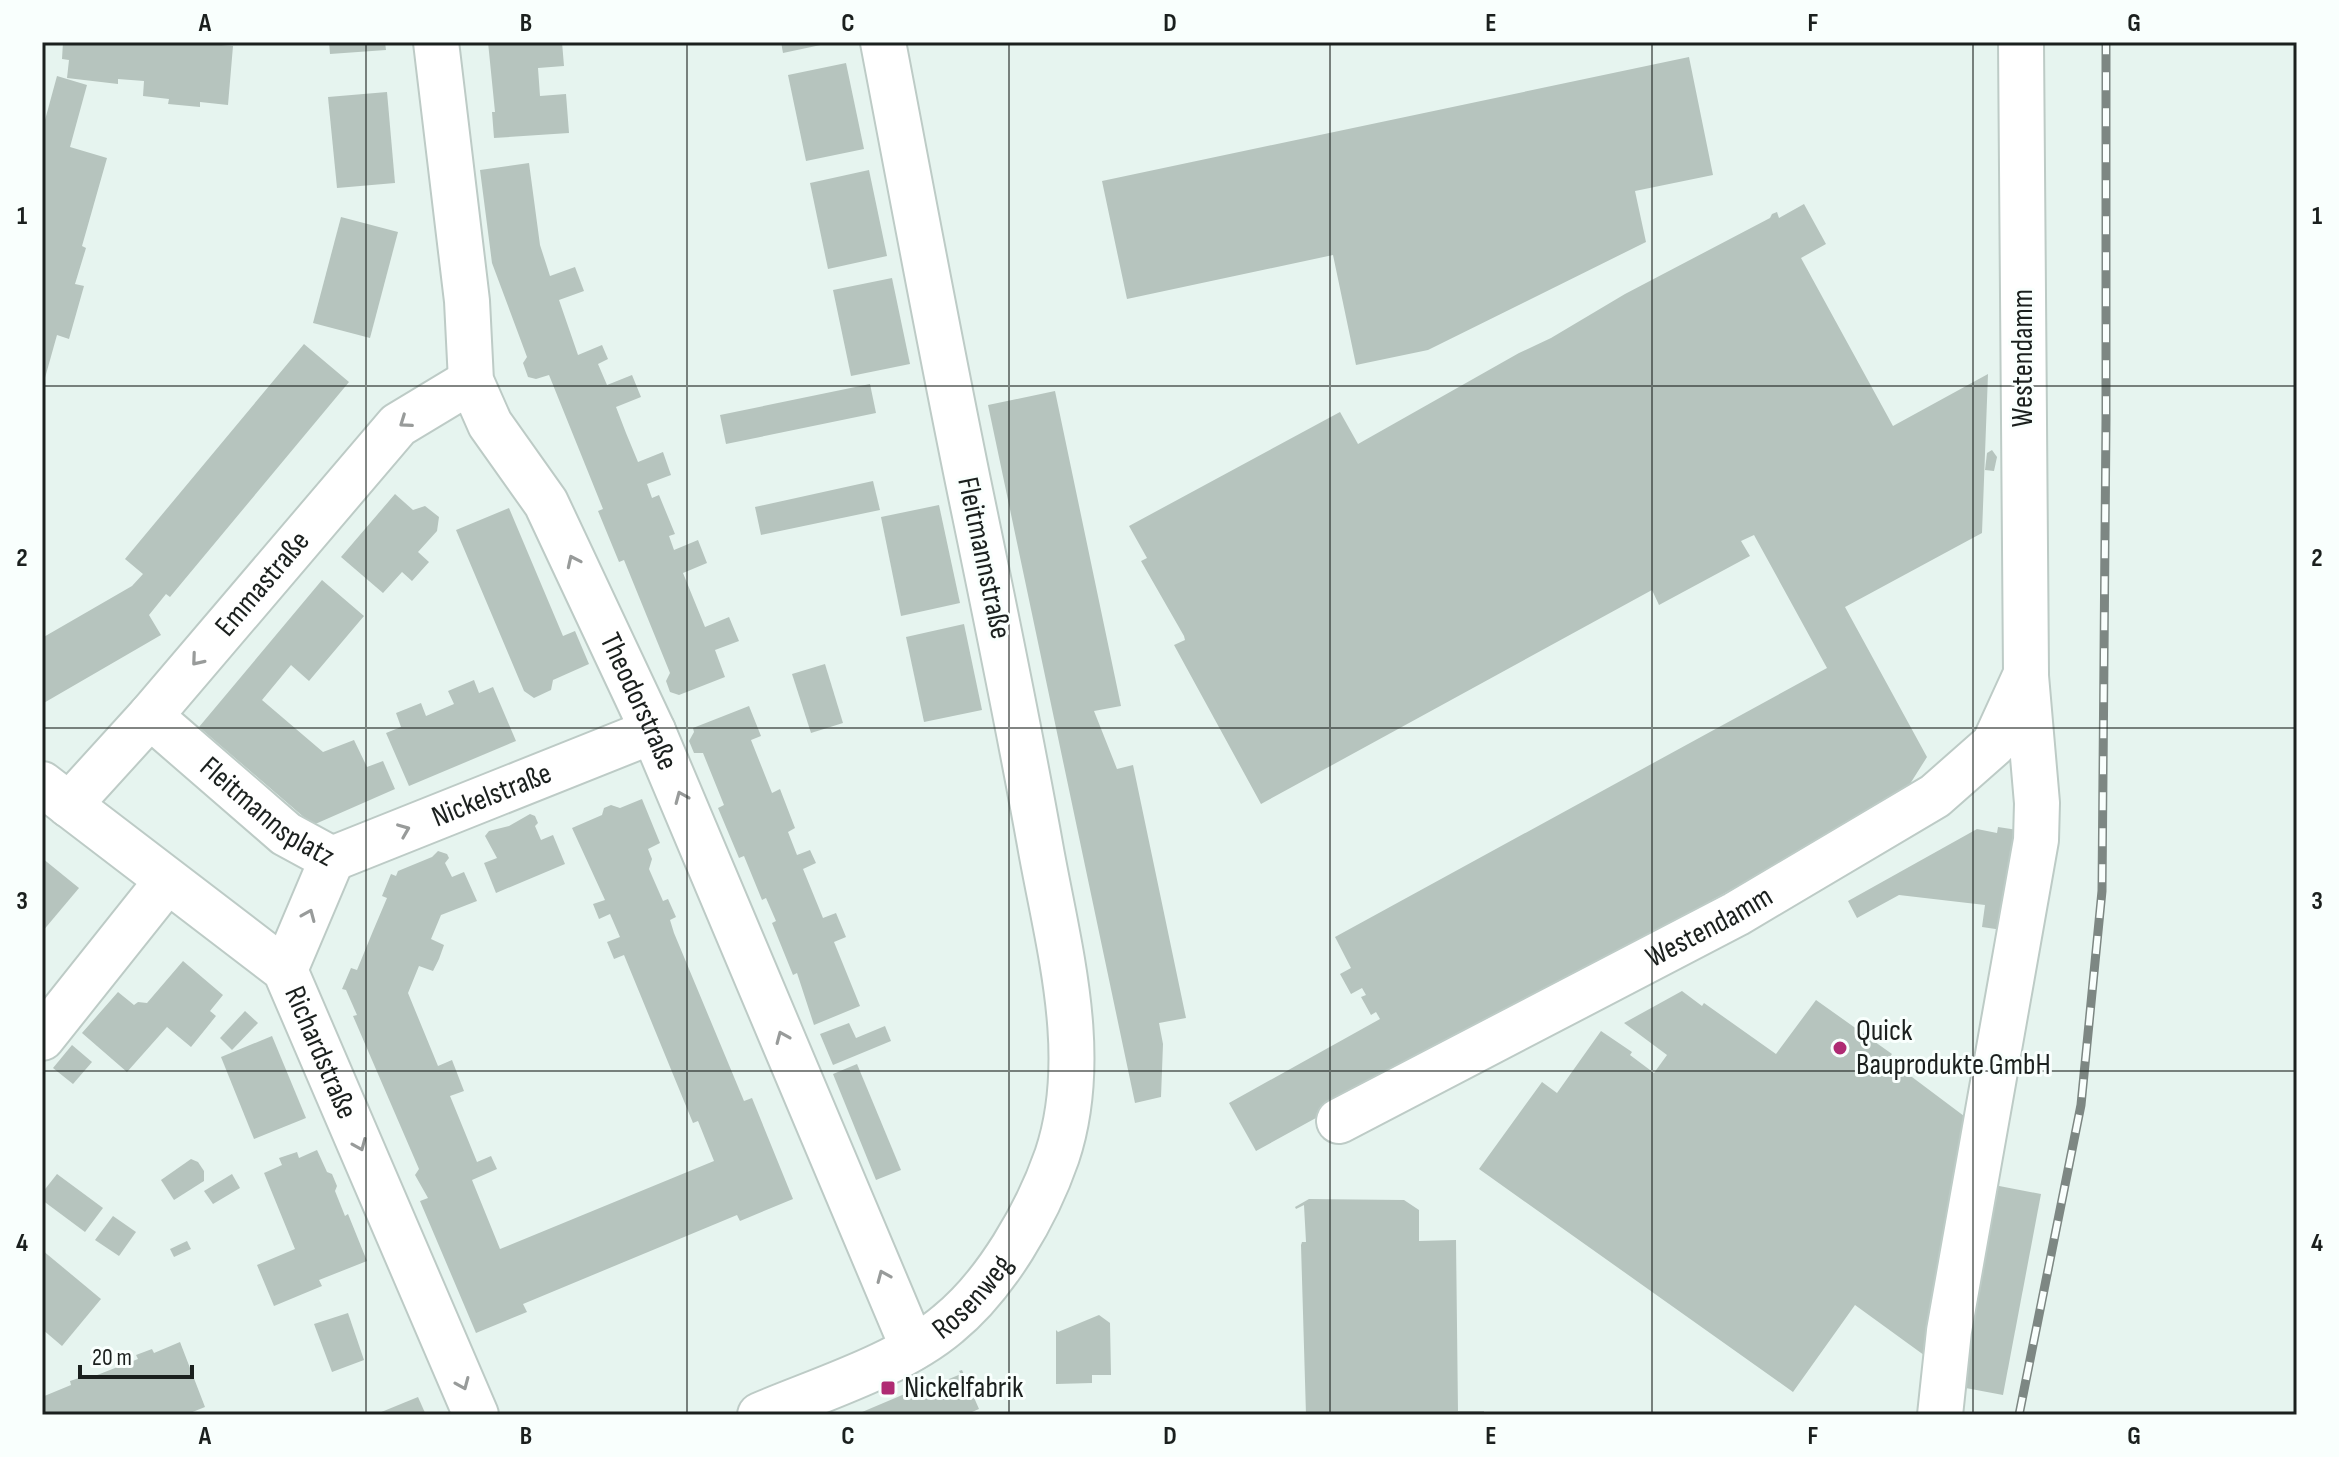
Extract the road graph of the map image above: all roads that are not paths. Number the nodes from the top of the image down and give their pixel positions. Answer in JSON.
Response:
{"nodes":[{"id":1,"x":436,"y":42,"type":"edge"},
{"id":2,"x":883,"y":42,"type":"edge"},
{"id":3,"x":2021,"y":42,"type":"edge"},
{"id":4,"x":471,"y":381,"type":"junction"},
{"id":5,"x":2026,"y":674,"type":"junction"},
{"id":6,"x":150,"y":716,"type":"junction"},
{"id":7,"x":653,"y":731,"type":"junction"},
{"id":8,"x":56,"y":795,"type":"edge"},
{"id":9,"x":332,"y":859,"type":"junction"},
{"id":10,"x":167,"y":881,"type":"junction"},
{"id":11,"x":285,"y":970,"type":"junction"},
{"id":12,"x":42,"y":1038,"type":"edge"},
{"id":13,"x":1071,"y":1076,"type":"joint"},
{"id":14,"x":1339,"y":1121,"type":"dead end"},
{"id":15,"x":913,"y":1348,"type":"junction"},
{"id":16,"x":476,"y":1415,"type":"edge"},
{"id":17,"x":760,"y":1415,"type":"edge"},
{"id":18,"x":1940,"y":1415,"type":"edge"}],
"edges":[{"from":1,"to":4,"type":"street","name":"Theodorstraße"},
{"from":2,"to":13,"type":"street","name":"Fleitmannstraße"},
{"from":3,"to":5,"type":"street","name":"Westendamm"},
{"from":4,"to":6,"type":"street","name":"Emmastraße","one_way":true},
{"from":7,"to":4,"type":"street","name":"Theodorstraße","one_way":true},
{"from":5,"to":14,"type":"street","name":"Westendamm"},
{"from":5,"to":18,"type":"street","name":"Westendamm"},
{"from":6,"to":8,"type":"street","name":"Emmastraße"},
{"from":6,"to":9,"type":"street","name":"Fleitmannsplatz"},
{"from":9,"to":7,"type":"street","name":"Nickelstraße","one_way":true},
{"from":15,"to":7,"type":"street","name":"Theodorstraße","one_way":true},
{"from":8,"to":10,"type":"street","name":"Richardstraße"},
{"from":11,"to":9,"type":"street","name":"Fleitmannsplatz","one_way":true},
{"from":10,"to":11,"type":"street","name":"Richardstraße"},
{"from":10,"to":12,"type":"street"},
{"from":11,"to":16,"type":"street","name":"Richardstraße","one_way":true},
{"from":13,"to":15,"type":"street","name":"Rosenweg"},
{"from":15,"to":17,"type":"street","name":"Rosenweg"}]}
